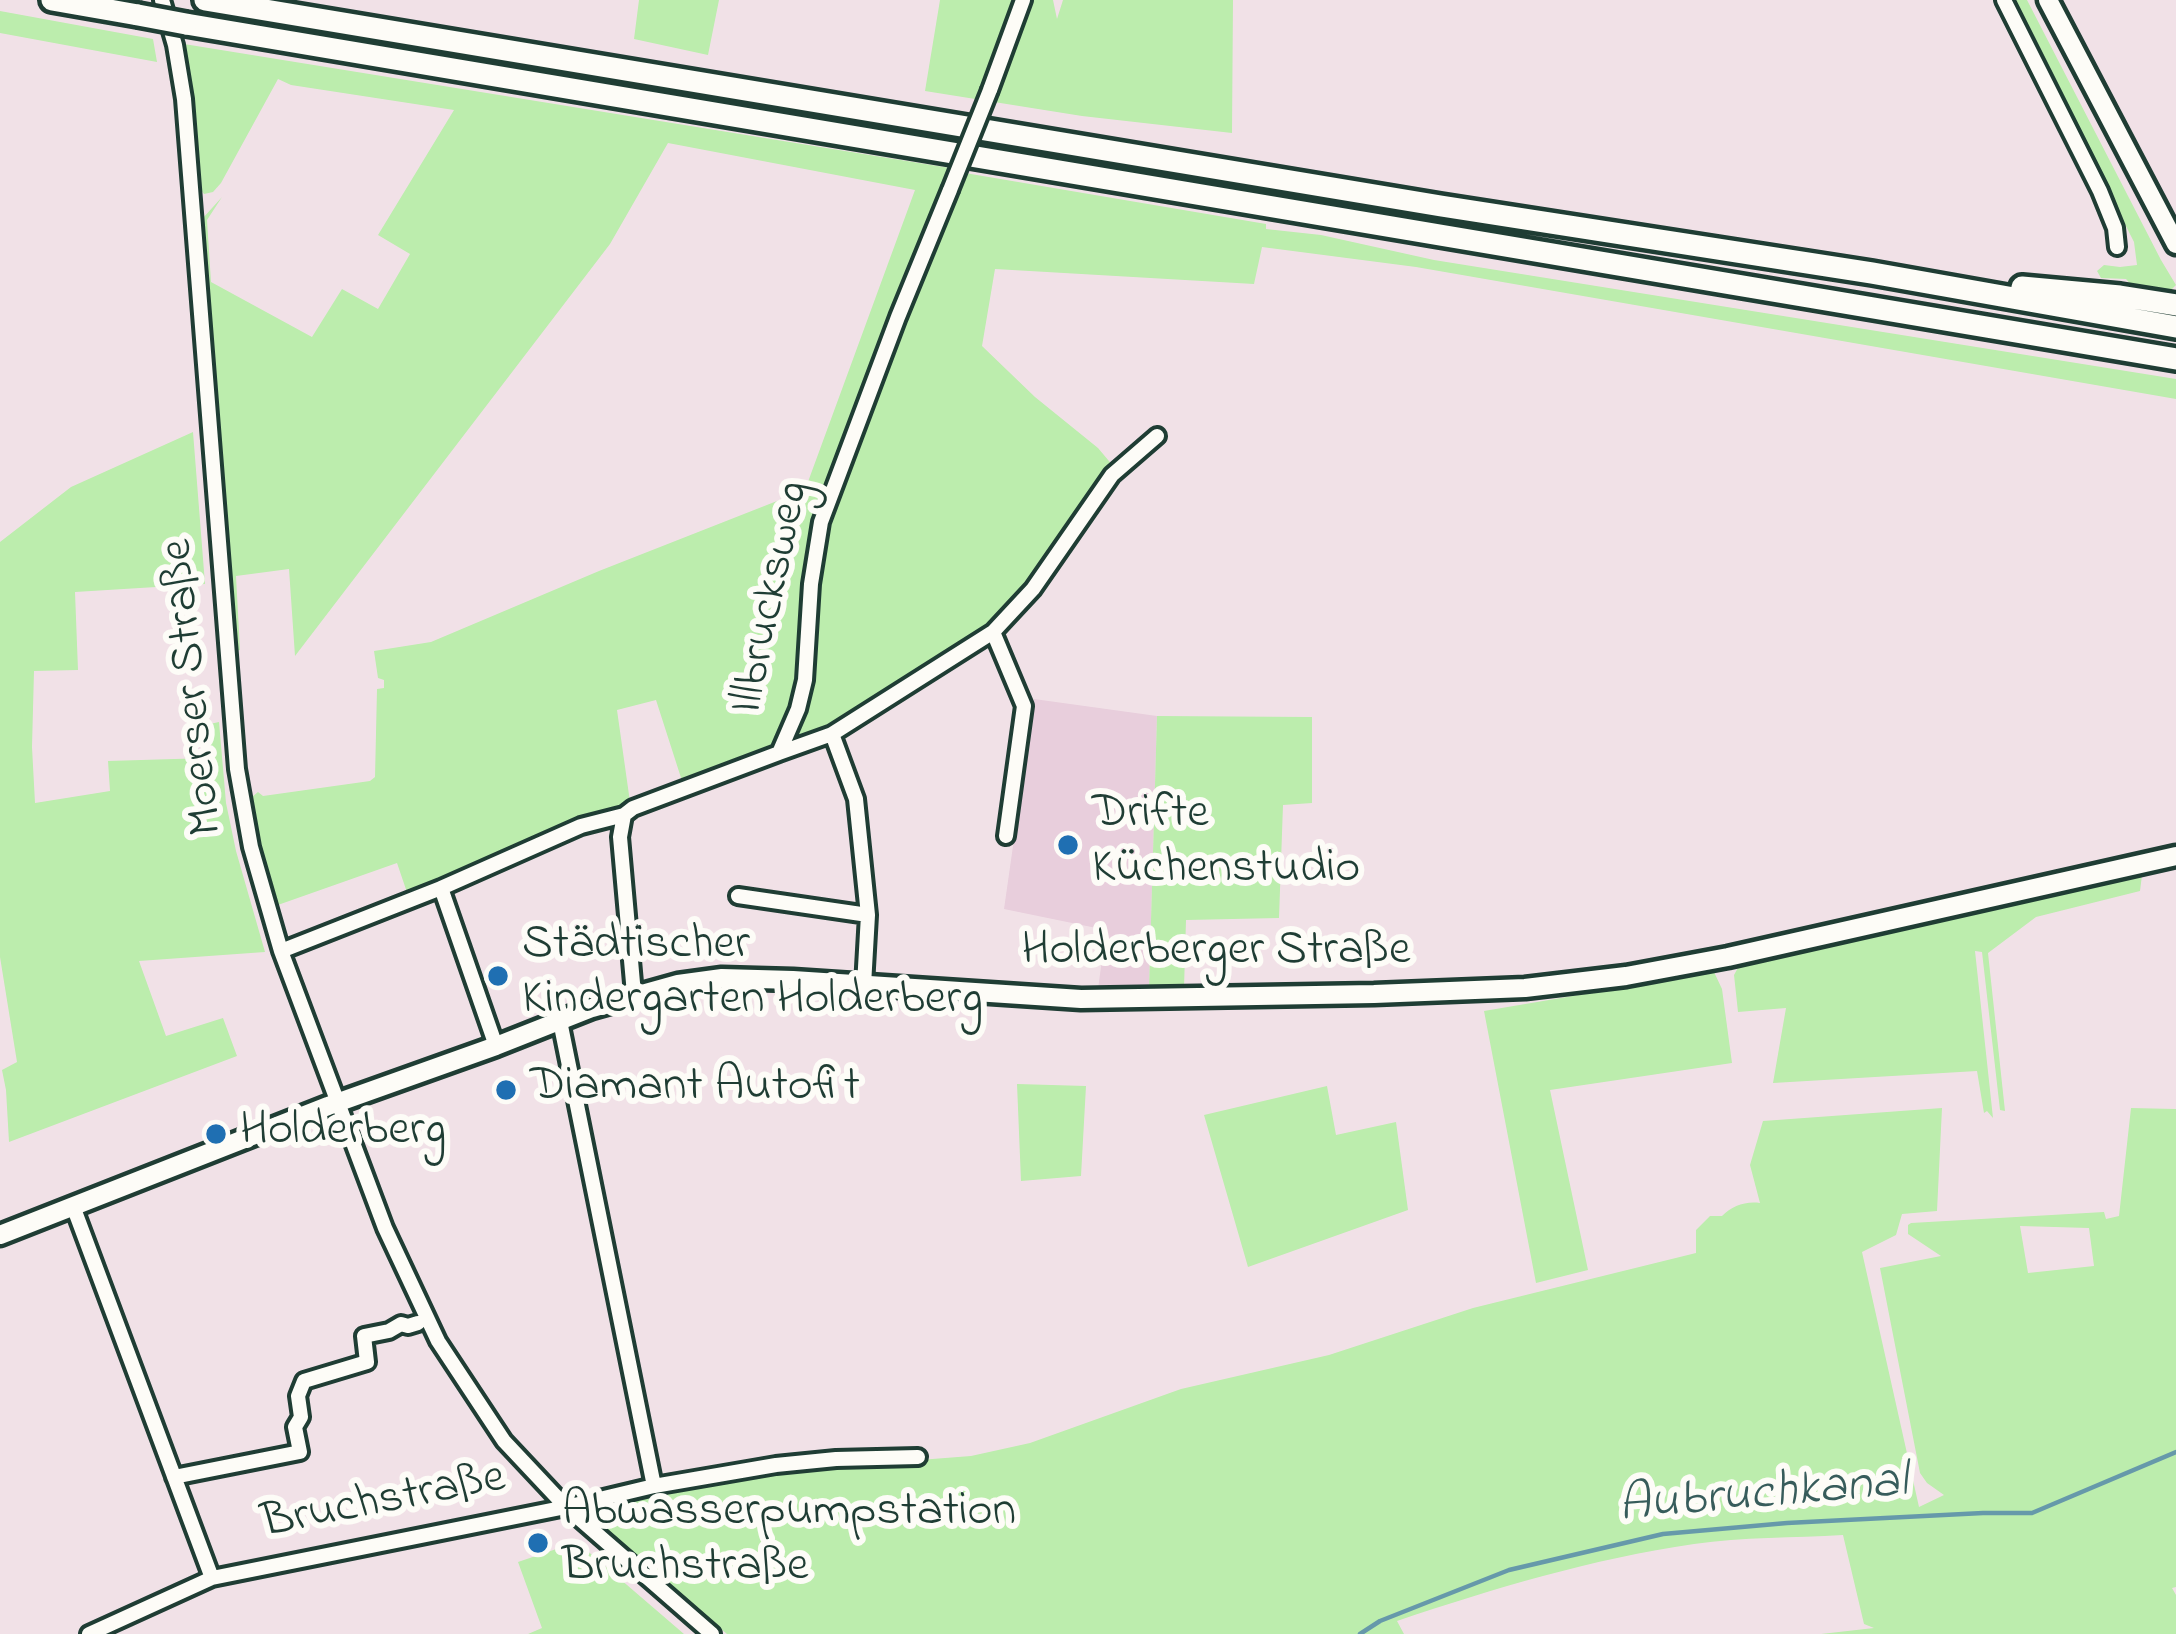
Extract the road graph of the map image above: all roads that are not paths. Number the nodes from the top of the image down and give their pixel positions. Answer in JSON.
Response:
{"nodes":[{"id":1,"x":52,"y":0,"type":"edge"},
{"id":2,"x":162,"y":0,"type":"edge"},
{"id":3,"x":205,"y":0,"type":"edge"},
{"id":4,"x":1023,"y":0,"type":"edge"},
{"id":5,"x":2004,"y":0,"type":"edge"},
{"id":6,"x":2048,"y":0,"type":"edge"},
{"id":7,"x":2176,"y":244,"type":"edge"},
{"id":8,"x":2116,"y":247,"type":"dead end"},
{"id":9,"x":1872,"y":273,"type":"junction"},
{"id":10,"x":2176,"y":304,"type":"edge"},
{"id":11,"x":2176,"y":327,"type":"edge"},
{"id":12,"x":2176,"y":362,"type":"edge"},
{"id":13,"x":1157,"y":436,"type":"dead end"},
{"id":14,"x":993,"y":632,"type":"junction"},
{"id":15,"x":832,"y":734,"type":"junction"},
{"id":16,"x":779,"y":753,"type":"junction"},
{"id":17,"x":624,"y":815,"type":"junction"},
{"id":18,"x":1006,"y":836,"type":"dead end"},
{"id":19,"x":2176,"y":856,"type":"edge"},
{"id":20,"x":441,"y":888,"type":"junction"},
{"id":21,"x":738,"y":896,"type":"dead end"},
{"id":22,"x":868,"y":915,"type":"junction"},
{"id":23,"x":281,"y":950,"type":"junction"},
{"id":24,"x":864,"y":985,"type":"junction"},
{"id":25,"x":634,"y":994,"type":"junction"},
{"id":26,"x":560,"y":1021,"type":"junction"},
{"id":27,"x":496,"y":1046,"type":"junction"},
{"id":28,"x":339,"y":1102,"type":"junction"},
{"id":29,"x":73,"y":1206,"type":"junction"},
{"id":30,"x":0,"y":1235,"type":"edge"},
{"id":31,"x":418,"y":1323,"type":"dead end"},
{"id":32,"x":918,"y":1457,"type":"dead end"},
{"id":33,"x":174,"y":1477,"type":"junction"},
{"id":34,"x":654,"y":1486,"type":"junction"},
{"id":35,"x":566,"y":1508,"type":"junction"},
{"id":36,"x":212,"y":1578,"type":"junction"},
{"id":37,"x":89,"y":1634,"type":"edge"},
{"id":38,"x":712,"y":1634,"type":"edge"}],
"edges":[{"from":1,"to":12,"type":"highway","bridge":true},
{"from":2,"to":23,"type":"street","name":"Moerser Straße"},
{"from":3,"to":9,"type":"highway"},
{"from":4,"to":16,"type":"street","name":"Illbrucksweg","bridge":true},
{"from":5,"to":8,"type":"street"},
{"from":6,"to":7,"type":"main road"},
{"from":9,"to":10,"type":"highway"},
{"from":9,"to":11,"type":"highway"},
{"from":13,"to":14,"type":"street"},
{"from":14,"to":15,"type":"street"},
{"from":14,"to":18,"type":"street"},
{"from":15,"to":16,"type":"street"},
{"from":15,"to":22,"type":"street"},
{"from":16,"to":17,"type":"street","name":"Illbrucksweg"},
{"from":17,"to":20,"type":"street","name":"Illbrucksweg"},
{"from":17,"to":25,"type":"street"},
{"from":19,"to":24,"type":"main road","name":"Holderberger Straße"},
{"from":20,"to":23,"type":"street","name":"Illbrucksweg"},
{"from":20,"to":27,"type":"street"},
{"from":21,"to":22,"type":"street"},
{"from":22,"to":24,"type":"street"},
{"from":23,"to":28,"type":"street","name":"Moerser Straße"},
{"from":24,"to":25,"type":"main road","name":"Holderberger Straße"},
{"from":25,"to":26,"type":"main road","name":"Holderberger Straße"},
{"from":26,"to":27,"type":"main road","name":"Holderberger Straße"},
{"from":26,"to":34,"type":"street"},
{"from":27,"to":28,"type":"main road","name":"Holderberger Straße"},
{"from":28,"to":29,"type":"main road","name":"Holderberger Straße"},
{"from":28,"to":35,"type":"street","name":"Moerser Straße"},
{"from":29,"to":30,"type":"main road","name":"Holderberger Straße"},
{"from":29,"to":33,"type":"street"},
{"from":31,"to":33,"type":"street"},
{"from":32,"to":34,"type":"street","name":"Bruchstraße"},
{"from":33,"to":36,"type":"street"},
{"from":34,"to":35,"type":"street","name":"Bruchstraße"},
{"from":35,"to":36,"type":"street","name":"Bruchstraße"},
{"from":35,"to":38,"type":"street","name":"Moerser Straße"},
{"from":36,"to":37,"type":"street","name":"Bruchstraße"}]}
